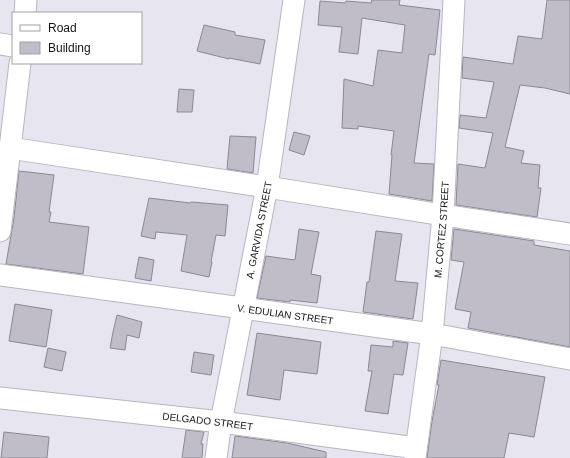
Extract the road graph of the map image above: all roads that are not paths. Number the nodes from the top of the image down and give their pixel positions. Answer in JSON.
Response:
{"nodes":[{"id":1,"x":26,"y":0,"type":"edge"},
{"id":2,"x":294,"y":0,"type":"edge"},
{"id":3,"x":454,"y":0,"type":"edge"},
{"id":4,"x":25,"y":12,"type":"edge"},
{"id":5,"x":0,"y":44,"type":"edge"},
{"id":6,"x":12,"y":46,"type":"edge"},
{"id":7,"x":20,"y":64,"type":"edge"},
{"id":8,"x":10,"y":148,"type":"junction"},
{"id":9,"x":267,"y":187,"type":"junction"},
{"id":10,"x":443,"y":215,"type":"junction"},
{"id":11,"x":0,"y":232,"type":"edge"},
{"id":12,"x":570,"y":234,"type":"edge"},
{"id":13,"x":0,"y":275,"type":"edge"},
{"id":14,"x":243,"y":308,"type":"junction"},
{"id":15,"x":432,"y":334,"type":"junction"},
{"id":16,"x":570,"y":359,"type":"edge"},
{"id":17,"x":0,"y":398,"type":"edge"},
{"id":18,"x":221,"y":422,"type":"junction"},
{"id":19,"x":415,"y":453,"type":"edge"},
{"id":20,"x":216,"y":458,"type":"edge"}],
"edges":[{"from":1,"to":4,"type":"street"},
{"from":2,"to":9,"type":"street","name":"A. GARVIDA STREET"},
{"from":3,"to":10,"type":"street","name":"M. CORTEZ STREET"},
{"from":5,"to":6,"type":"street"},
{"from":7,"to":8,"type":"street"},
{"from":8,"to":9,"type":"street"},
{"from":8,"to":11,"type":"street"},
{"from":9,"to":10,"type":"street"},
{"from":9,"to":14,"type":"street","name":"A. GARVIDA STREET"},
{"from":10,"to":12,"type":"street"},
{"from":10,"to":15,"type":"street","name":"M. CORTEZ STREET"},
{"from":13,"to":14,"type":"street","name":"V. EDULIAN STREET"},
{"from":14,"to":15,"type":"street","name":"V. EDULIAN STREET"},
{"from":14,"to":18,"type":"street","name":"A. GARVIDA STREET"},
{"from":15,"to":16,"type":"street","name":"V. EDULIAN STREET"},
{"from":15,"to":19,"type":"street","name":"M. CORTEZ STREET"},
{"from":17,"to":18,"type":"street","name":"DELGADO STREET"},
{"from":18,"to":19,"type":"street","name":"DELGADO STREET"},
{"from":18,"to":20,"type":"street","name":"A. GARVIDA STREET"}]}
